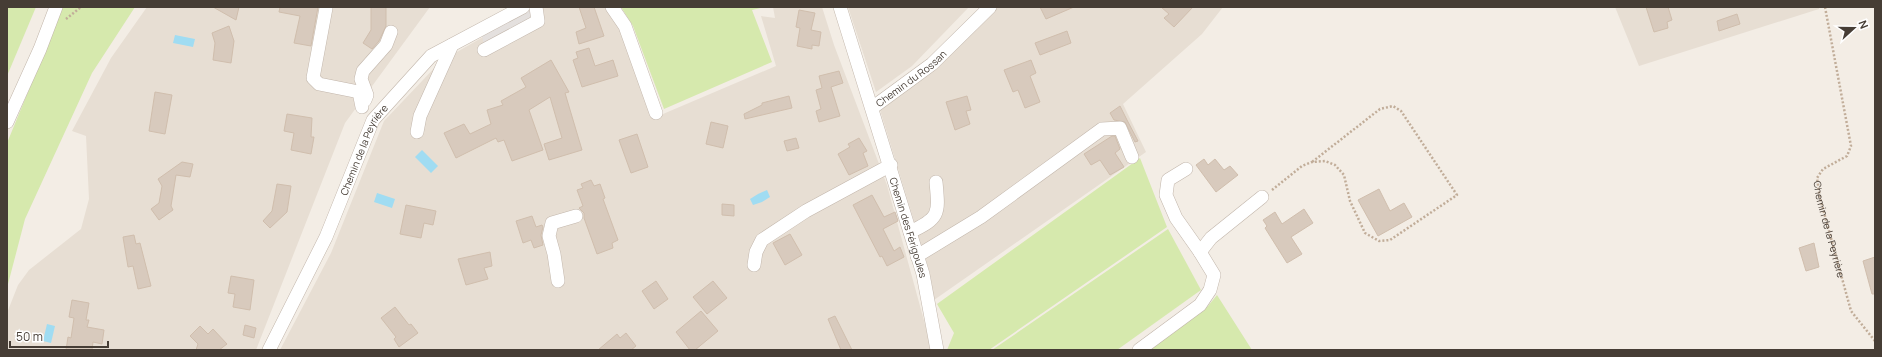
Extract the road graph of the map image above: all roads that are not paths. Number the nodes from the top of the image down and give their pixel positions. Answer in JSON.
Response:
{"nodes":[{"id":1,"x":56,"y":7,"type":"edge"},
{"id":2,"x":523,"y":7,"type":"edge"},
{"id":3,"x":536,"y":7,"type":"edge"},
{"id":4,"x":612,"y":7,"type":"edge"},
{"id":5,"x":840,"y":7,"type":"edge"},
{"id":6,"x":990,"y":7,"type":"edge"},
{"id":7,"x":326,"y":8,"type":"edge"},
{"id":8,"x":390,"y":32,"type":"dead end"},
{"id":9,"x":452,"y":45,"type":"junction"},
{"id":10,"x":484,"y":50,"type":"dead end"},
{"id":11,"x":872,"y":108,"type":"junction"},
{"id":12,"x":656,"y":113,"type":"dead end"},
{"id":13,"x":7,"y":122,"type":"edge"},
{"id":14,"x":417,"y":132,"type":"dead end"},
{"id":15,"x":1132,"y":156,"type":"dead end"},
{"id":16,"x":890,"y":165,"type":"junction"},
{"id":17,"x":1186,"y":168,"type":"dead end"},
{"id":18,"x":936,"y":182,"type":"dead end"},
{"id":19,"x":1262,"y":197,"type":"road end"},
{"id":20,"x":576,"y":216,"type":"dead end"},
{"id":21,"x":910,"y":232,"type":"junction"},
{"id":22,"x":1200,"y":252,"type":"junction"},
{"id":23,"x":918,"y":256,"type":"junction"},
{"id":24,"x":754,"y":265,"type":"dead end"},
{"id":25,"x":558,"y":281,"type":"dead end"},
{"id":26,"x":269,"y":350,"type":"edge"},
{"id":27,"x":937,"y":350,"type":"edge"},
{"id":28,"x":1139,"y":350,"type":"edge"}],
"edges":[{"from":1,"to":13,"type":"street"},
{"from":2,"to":9,"type":"street","name":"Chemin de la Peyrière"},
{"from":3,"to":10,"type":"street"},
{"from":4,"to":12,"type":"street"},
{"from":5,"to":11,"type":"street","name":"Chemin du Rossan"},
{"from":6,"to":11,"type":"street","name":"Chemin du Rossan"},
{"from":7,"to":8,"type":"street"},
{"from":9,"to":14,"type":"street"},
{"from":9,"to":26,"type":"street","name":"Chemin de la Peyrière"},
{"from":11,"to":16,"type":"street","name":"Chemin des Férigoules"},
{"from":15,"to":23,"type":"street"},
{"from":16,"to":21,"type":"street","name":"Chemin des Férigoules"},
{"from":16,"to":24,"type":"street"},
{"from":17,"to":22,"type":"street"},
{"from":18,"to":21,"type":"street"},
{"from":19,"to":22,"type":"street"},
{"from":20,"to":25,"type":"street"},
{"from":21,"to":23,"type":"street","name":"Chemin des Férigoules"},
{"from":22,"to":28,"type":"street"},
{"from":23,"to":27,"type":"street","name":"Chemin des Férigoules"}]}
